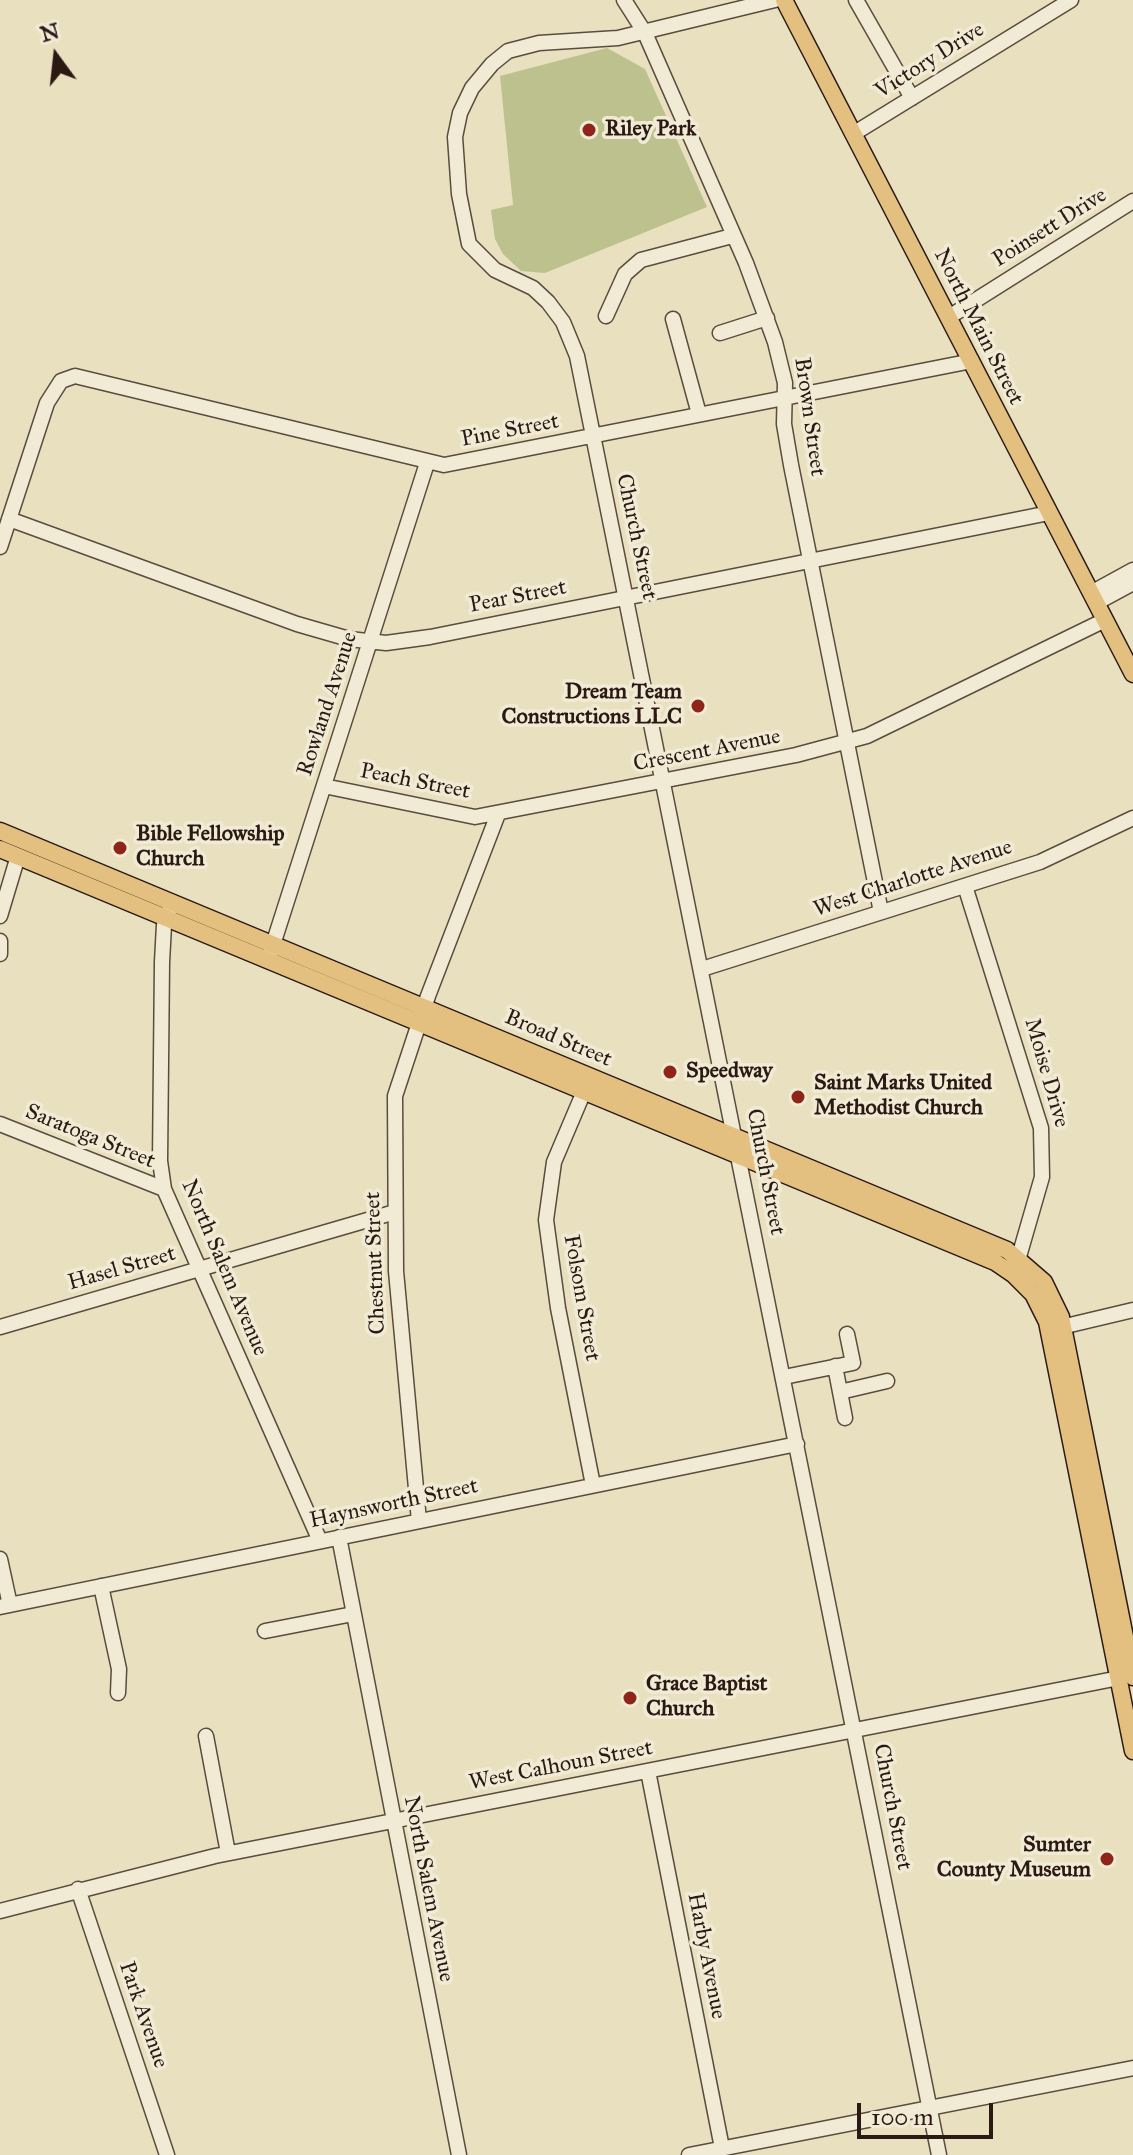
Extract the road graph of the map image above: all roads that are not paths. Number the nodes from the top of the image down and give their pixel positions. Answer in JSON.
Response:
{"nodes":[{"id":1,"x":624,"y":0,"type":"edge"},
{"id":2,"x":775,"y":0,"type":"edge"},
{"id":3,"x":784,"y":0,"type":"edge"},
{"id":4,"x":856,"y":0,"type":"edge"},
{"id":5,"x":1071,"y":0,"type":"edge"},
{"id":6,"x":645,"y":33,"type":"junction"},
{"id":7,"x":912,"y":98,"type":"junction"},
{"id":8,"x":853,"y":134,"type":"junction"},
{"id":9,"x":1133,"y":201,"type":"edge"},
{"id":10,"x":732,"y":236,"type":"junction"},
{"id":11,"x":606,"y":316,"type":"dead end"},
{"id":12,"x":949,"y":317,"type":"junction"},
{"id":13,"x":767,"y":318,"type":"junction"},
{"id":14,"x":673,"y":319,"type":"dead end"},
{"id":15,"x":720,"y":333,"type":"dead end"},
{"id":16,"x":972,"y":361,"type":"junction"},
{"id":17,"x":785,"y":398,"type":"junction"},
{"id":18,"x":699,"y":414,"type":"junction"},
{"id":19,"x":592,"y":437,"type":"junction"},
{"id":20,"x":427,"y":463,"type":"junction"},
{"id":21,"x":7,"y":508,"type":"edge"},
{"id":22,"x":1049,"y":513,"type":"junction"},
{"id":23,"x":0,"y":547,"type":"edge"},
{"id":24,"x":811,"y":561,"type":"junction"},
{"id":25,"x":1133,"y":570,"type":"edge"},
{"id":26,"x":1133,"y":583,"type":"edge"},
{"id":27,"x":626,"y":598,"type":"junction"},
{"id":28,"x":1094,"y":598,"type":"junction"},
{"id":29,"x":1105,"y":620,"type":"junction"},
{"id":30,"x":370,"y":642,"type":"junction"},
{"id":31,"x":1133,"y":674,"type":"edge"},
{"id":32,"x":847,"y":743,"type":"junction"},
{"id":33,"x":663,"y":782,"type":"junction"},
{"id":34,"x":324,"y":786,"type":"junction"},
{"id":35,"x":498,"y":814,"type":"junction"},
{"id":36,"x":1133,"y":818,"type":"edge"},
{"id":37,"x":0,"y":831,"type":"edge"},
{"id":38,"x":0,"y":849,"type":"edge"},
{"id":39,"x":18,"y":856,"type":"junction"},
{"id":40,"x":965,"y":886,"type":"junction"},
{"id":41,"x":170,"y":909,"type":"junction"},
{"id":42,"x":881,"y":912,"type":"junction"},
{"id":43,"x":0,"y":916,"type":"edge"},
{"id":44,"x":0,"y":941,"type":"edge"},
{"id":45,"x":271,"y":951,"type":"junction"},
{"id":46,"x":0,"y":954,"type":"edge"},
{"id":47,"x":702,"y":969,"type":"junction"},
{"id":48,"x":422,"y":1014,"type":"junction"},
{"id":49,"x":588,"y":1083,"type":"junction"},
{"id":50,"x":0,"y":1124,"type":"edge"},
{"id":51,"x":736,"y":1137,"type":"junction"},
{"id":52,"x":739,"y":1155,"type":"junction"},
{"id":53,"x":164,"y":1189,"type":"junction"},
{"id":54,"x":395,"y":1212,"type":"junction"},
{"id":55,"x":1016,"y":1267,"type":"junction"},
{"id":56,"x":198,"y":1269,"type":"junction"},
{"id":57,"x":1133,"y":1310,"type":"edge"},
{"id":58,"x":0,"y":1327,"type":"edge"},
{"id":59,"x":1056,"y":1329,"type":"junction"},
{"id":60,"x":847,"y":1334,"type":"dead end"},
{"id":61,"x":835,"y":1366,"type":"junction"},
{"id":62,"x":784,"y":1377,"type":"junction"},
{"id":63,"x":887,"y":1381,"type":"dead end"},
{"id":64,"x":840,"y":1392,"type":"junction"},
{"id":65,"x":845,"y":1418,"type":"dead end"},
{"id":66,"x":797,"y":1444,"type":"junction"},
{"id":67,"x":593,"y":1485,"type":"junction"},
{"id":68,"x":419,"y":1521,"type":"junction"},
{"id":69,"x":339,"y":1537,"type":"junction"},
{"id":70,"x":320,"y":1541,"type":"junction"},
{"id":71,"x":0,"y":1559,"type":"edge"},
{"id":72,"x":101,"y":1586,"type":"junction"},
{"id":73,"x":5,"y":1606,"type":"edge"},
{"id":74,"x":353,"y":1614,"type":"junction"},
{"id":75,"x":265,"y":1631,"type":"dead end"},
{"id":76,"x":1129,"y":1676,"type":"edge"},
{"id":77,"x":118,"y":1693,"type":"dead end"},
{"id":78,"x":854,"y":1731,"type":"junction"},
{"id":79,"x":206,"y":1736,"type":"dead end"},
{"id":80,"x":1133,"y":1751,"type":"edge"},
{"id":81,"x":648,"y":1771,"type":"junction"},
{"id":82,"x":393,"y":1823,"type":"junction"},
{"id":83,"x":228,"y":1853,"type":"junction"},
{"id":84,"x":78,"y":1889,"type":"junction"},
{"id":85,"x":0,"y":1911,"type":"edge"},
{"id":86,"x":1133,"y":2068,"type":"edge"},
{"id":87,"x":930,"y":2109,"type":"junction"},
{"id":88,"x":722,"y":2148,"type":"junction"},
{"id":89,"x":167,"y":2155,"type":"edge"},
{"id":90,"x":459,"y":2155,"type":"edge"},
{"id":91,"x":689,"y":2155,"type":"edge"},
{"id":92,"x":939,"y":2155,"type":"edge"}],
"edges":[{"from":1,"to":6,"type":"street","name":"Brown Street"},
{"from":2,"to":6,"type":"street"},
{"from":3,"to":8,"type":"main road","name":"North Main Street"},
{"from":4,"to":7,"type":"street"},
{"from":5,"to":7,"type":"street","name":"Victory Drive"},
{"from":6,"to":10,"type":"street","name":"Brown Street"},
{"from":6,"to":19,"type":"street","name":"Church Street"},
{"from":7,"to":8,"type":"street","name":"Victory Drive"},
{"from":8,"to":12,"type":"main road","name":"North Main Street"},
{"from":9,"to":12,"type":"street","name":"Poinsett Drive"},
{"from":10,"to":11,"type":"street"},
{"from":10,"to":13,"type":"street","name":"Brown Street"},
{"from":12,"to":16,"type":"main road","name":"North Main Street"},
{"from":13,"to":15,"type":"street"},
{"from":13,"to":17,"type":"street","name":"Brown Street"},
{"from":14,"to":18,"type":"street"},
{"from":16,"to":17,"type":"street","name":"Pine Street"},
{"from":16,"to":22,"type":"main road","name":"North Main Street"},
{"from":17,"to":18,"type":"street","name":"Pine Street"},
{"from":17,"to":24,"type":"street","name":"Brown Street"},
{"from":18,"to":19,"type":"street","name":"Pine Street"},
{"from":19,"to":20,"type":"street","name":"Pine Street"},
{"from":19,"to":27,"type":"street","name":"Church Street"},
{"from":20,"to":21,"type":"street","name":"Pine Street"},
{"from":20,"to":30,"type":"street","name":"Rowland Avenue"},
{"from":21,"to":23,"type":"street"},
{"from":21,"to":30,"type":"street","name":"Pear Street"},
{"from":22,"to":24,"type":"street","name":"Pear Street"},
{"from":22,"to":28,"type":"main road","name":"North Main Street"},
{"from":24,"to":27,"type":"street","name":"Pear Street"},
{"from":24,"to":32,"type":"street","name":"Brown Street"},
{"from":25,"to":28,"type":"street"},
{"from":26,"to":28,"type":"street"},
{"from":27,"to":30,"type":"street","name":"Pear Street"},
{"from":27,"to":33,"type":"street","name":"Church Street"},
{"from":28,"to":29,"type":"main road","name":"North Main Street"},
{"from":29,"to":31,"type":"main road","name":"North Main Street"},
{"from":29,"to":32,"type":"street","name":"Crescent Avenue"},
{"from":30,"to":34,"type":"street","name":"Rowland Avenue"},
{"from":32,"to":33,"type":"street","name":"Crescent Avenue"},
{"from":32,"to":42,"type":"street","name":"Brown Street"},
{"from":33,"to":35,"type":"street","name":"Crescent Avenue"},
{"from":33,"to":47,"type":"street","name":"Church Street"},
{"from":34,"to":35,"type":"street","name":"Peach Street"},
{"from":34,"to":45,"type":"street","name":"Rowland Avenue"},
{"from":35,"to":48,"type":"street"},
{"from":36,"to":40,"type":"street","name":"West Charlotte Avenue"},
{"from":37,"to":41,"type":"main road","name":"Broad Street"},
{"from":38,"to":39,"type":"main road","name":"Broad Street"},
{"from":39,"to":41,"type":"main road","name":"Broad Street"},
{"from":39,"to":43,"type":"street"},
{"from":40,"to":42,"type":"street","name":"West Charlotte Avenue"},
{"from":40,"to":55,"type":"street","name":"Moise Drive"},
{"from":41,"to":45,"type":"main road","name":"Broad Street"},
{"from":41,"to":53,"type":"street","name":"North Salem Avenue"},
{"from":42,"to":47,"type":"street","name":"West Charlotte Avenue"},
{"from":44,"to":46,"type":"street"},
{"from":45,"to":48,"type":"main road","name":"Broad Street"},
{"from":47,"to":51,"type":"street","name":"Church Street"},
{"from":48,"to":49,"type":"main road","name":"Broad Street"},
{"from":48,"to":54,"type":"street","name":"Chestnut Street"},
{"from":49,"to":51,"type":"main road","name":"Broad Street"},
{"from":49,"to":52,"type":"main road","name":"Broad Street"},
{"from":49,"to":67,"type":"street","name":"Folsom Street"},
{"from":50,"to":53,"type":"street","name":"Saratoga Street"},
{"from":51,"to":52,"type":"street","name":"Church Street"},
{"from":51,"to":55,"type":"main road","name":"Broad Street"},
{"from":52,"to":55,"type":"main road","name":"Broad Street"},
{"from":52,"to":62,"type":"street","name":"Church Street"},
{"from":53,"to":56,"type":"street","name":"North Salem Avenue"},
{"from":54,"to":56,"type":"street","name":"Hasel Street"},
{"from":54,"to":68,"type":"street","name":"Chestnut Street"},
{"from":55,"to":59,"type":"main road","name":"Broad Street"},
{"from":56,"to":58,"type":"street","name":"Hasel Street"},
{"from":56,"to":70,"type":"street","name":"North Salem Avenue"},
{"from":57,"to":59,"type":"street"},
{"from":59,"to":76,"type":"main road","name":"Broad Street"},
{"from":60,"to":61,"type":"street"},
{"from":61,"to":62,"type":"street"},
{"from":61,"to":64,"type":"street"},
{"from":62,"to":66,"type":"street","name":"Church Street"},
{"from":63,"to":64,"type":"street"},
{"from":64,"to":65,"type":"street"},
{"from":66,"to":67,"type":"street","name":"Haynsworth Street"},
{"from":66,"to":78,"type":"street","name":"Church Street"},
{"from":67,"to":68,"type":"street","name":"Haynsworth Street"},
{"from":68,"to":69,"type":"street","name":"Haynsworth Street"},
{"from":69,"to":70,"type":"street","name":"Haynsworth Street"},
{"from":69,"to":74,"type":"street","name":"North Salem Avenue"},
{"from":70,"to":72,"type":"street","name":"Haynsworth Street"},
{"from":71,"to":73,"type":"street"},
{"from":72,"to":73,"type":"street","name":"Haynsworth Street"},
{"from":72,"to":77,"type":"street"},
{"from":74,"to":75,"type":"street"},
{"from":74,"to":82,"type":"street","name":"North Salem Avenue"},
{"from":76,"to":78,"type":"street","name":"West Calhoun Street"},
{"from":76,"to":80,"type":"main road","name":"Broad Street"},
{"from":78,"to":81,"type":"street","name":"West Calhoun Street"},
{"from":78,"to":87,"type":"street","name":"Church Street"},
{"from":79,"to":83,"type":"street"},
{"from":81,"to":82,"type":"street","name":"West Calhoun Street"},
{"from":81,"to":88,"type":"street","name":"Harby Avenue"},
{"from":82,"to":83,"type":"street","name":"West Calhoun Street"},
{"from":82,"to":90,"type":"street","name":"North Salem Avenue"},
{"from":83,"to":84,"type":"street","name":"West Calhoun Street"},
{"from":84,"to":85,"type":"street","name":"West Calhoun Street"},
{"from":84,"to":89,"type":"street","name":"Park Avenue"},
{"from":86,"to":87,"type":"street"},
{"from":87,"to":88,"type":"street"},
{"from":87,"to":92,"type":"street","name":"Church Street"},
{"from":88,"to":91,"type":"street"}]}
